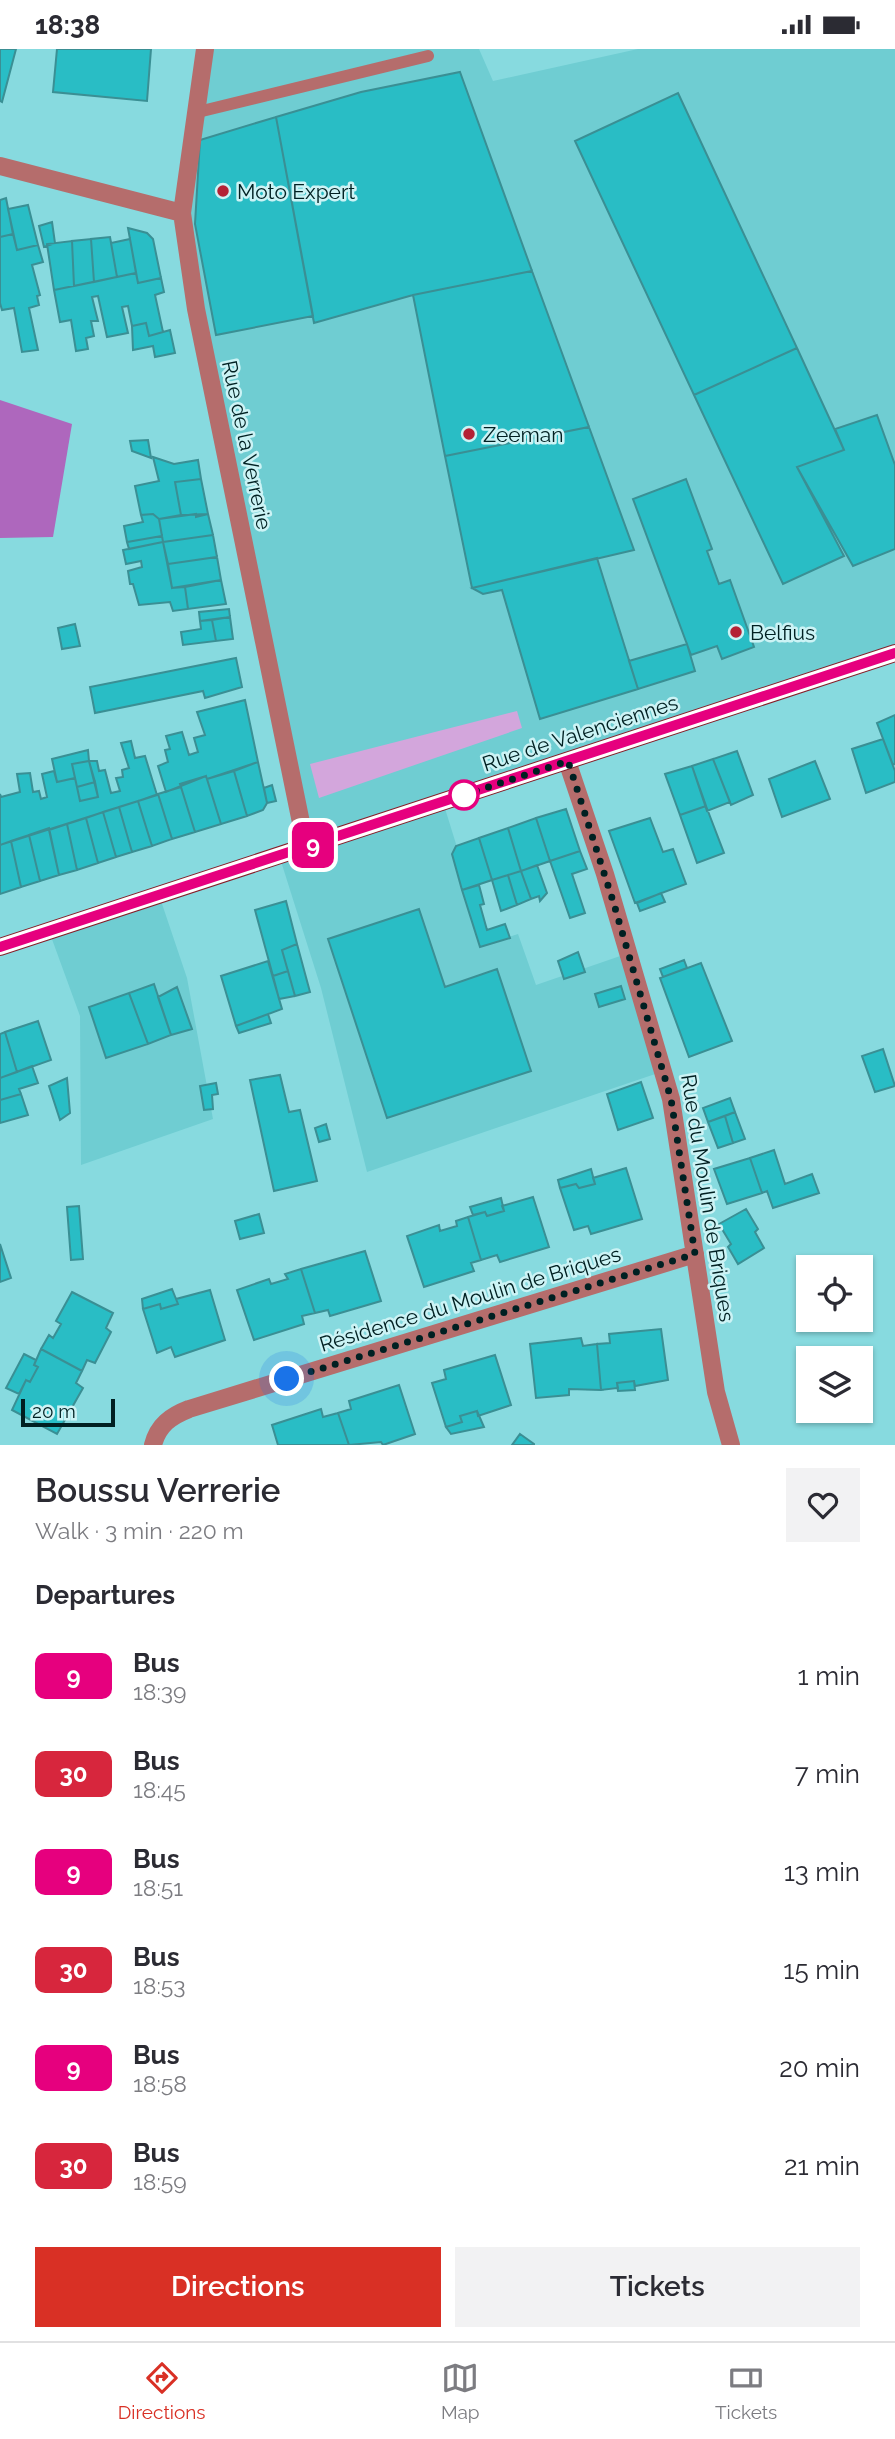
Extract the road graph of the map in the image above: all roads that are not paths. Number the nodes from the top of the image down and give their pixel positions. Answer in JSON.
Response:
{"nodes":[{"id":1,"x":205,"y":49,"type":"edge"},
{"id":2,"x":428,"y":55,"type":"dead end"},
{"id":3,"x":198,"y":111,"type":"junction"},
{"id":4,"x":0,"y":166,"type":"edge"},
{"id":5,"x":182,"y":212,"type":"junction"},
{"id":6,"x":895,"y":653,"type":"edge"},
{"id":7,"x":568,"y":761,"type":"junction"},
{"id":8,"x":306,"y":847,"type":"junction"},
{"id":9,"x":0,"y":947,"type":"edge"},
{"id":10,"x":695,"y":1254,"type":"junction"},
{"id":11,"x":152,"y":1445,"type":"edge"},
{"id":12,"x":731,"y":1445,"type":"edge"}],
"edges":[{"from":1,"to":3,"type":"street","name":"Rue de la Verrerie"},
{"from":2,"to":3,"type":"lane"},
{"from":3,"to":5,"type":"street","name":"Rue de la Verrerie"},
{"from":4,"to":5,"type":"street"},
{"from":5,"to":8,"type":"street","name":"Rue de la Verrerie"},
{"from":6,"to":7,"type":"main road","name":"Rue de Valenciennes"},
{"from":7,"to":8,"type":"main road","name":"Rue de Valenciennes"},
{"from":7,"to":10,"type":"street","name":"Rue du Moulin de Briques"},
{"from":8,"to":9,"type":"main road","name":"Rue de Valenciennes"},
{"from":10,"to":11,"type":"street","name":"Résidence du Moulin de Briques"},
{"from":10,"to":12,"type":"street","name":"Rue du Moulin de Briques"}]}
